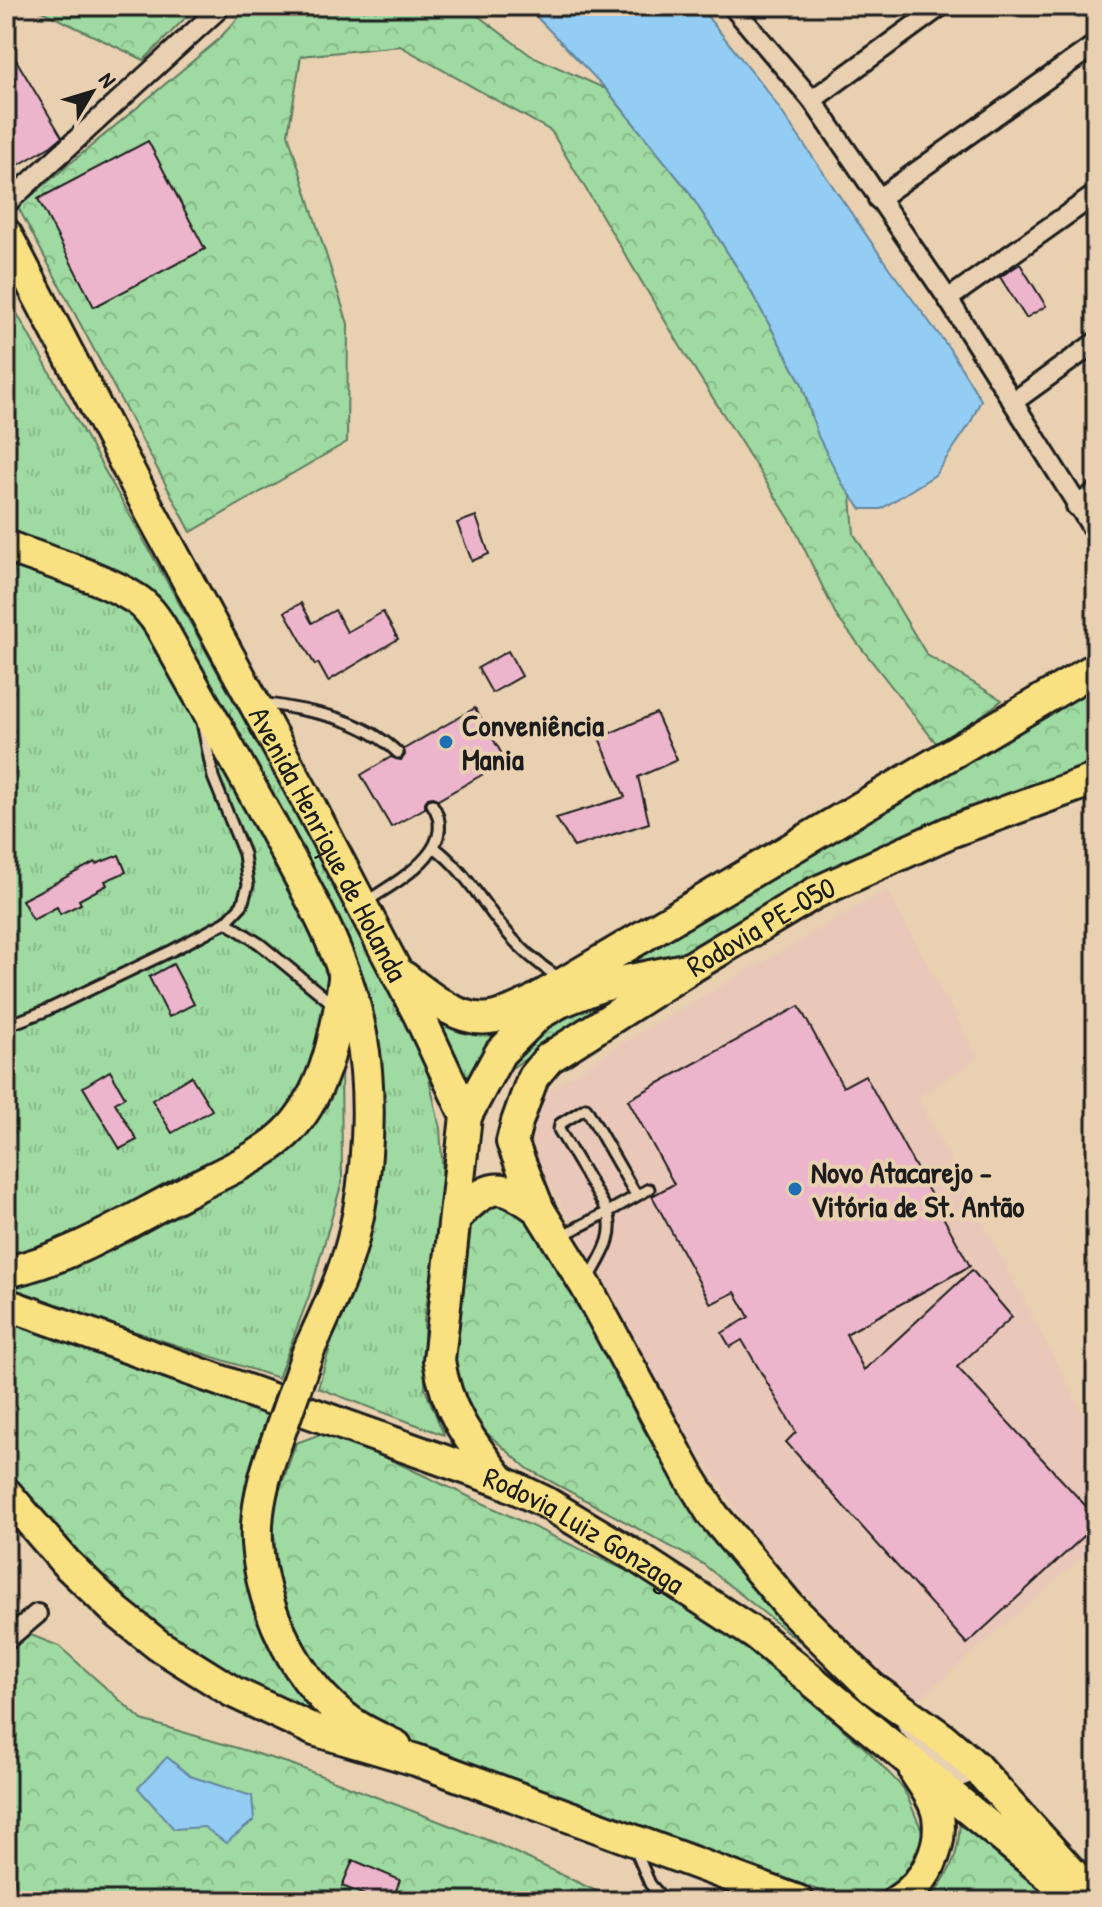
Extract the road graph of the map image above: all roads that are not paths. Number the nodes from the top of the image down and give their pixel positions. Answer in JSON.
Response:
{"nodes":[{"id":1,"x":222,"y":6,"type":"edge"},
{"id":2,"x":732,"y":6,"type":"edge"},
{"id":3,"x":941,"y":6,"type":"edge"},
{"id":4,"x":1096,"y":44,"type":"edge"},
{"id":5,"x":812,"y":100,"type":"junction"},
{"id":6,"x":1096,"y":194,"type":"edge"},
{"id":7,"x":878,"y":199,"type":"junction"},
{"id":8,"x":6,"y":204,"type":"edge"},
{"id":9,"x":6,"y":234,"type":"edge"},
{"id":10,"x":6,"y":266,"type":"edge"},
{"id":11,"x":948,"y":299,"type":"junction"},
{"id":12,"x":41,"y":303,"type":"junction"},
{"id":13,"x":1096,"y":342,"type":"edge"},
{"id":14,"x":1013,"y":402,"type":"junction"},
{"id":15,"x":1096,"y":492,"type":"edge"},
{"id":16,"x":1076,"y":506,"type":"junction"},
{"id":17,"x":1096,"y":534,"type":"edge"},
{"id":18,"x":6,"y":546,"type":"edge"},
{"id":19,"x":1096,"y":668,"type":"edge"},
{"id":20,"x":198,"y":695,"type":"junction"},
{"id":21,"x":253,"y":701,"type":"junction"},
{"id":22,"x":398,"y":753,"type":"dead end"},
{"id":23,"x":1096,"y":779,"type":"edge"},
{"id":24,"x":432,"y":804,"type":"dead end"},
{"id":25,"x":434,"y":847,"type":"junction"},
{"id":26,"x":361,"y":905,"type":"junction"},
{"id":27,"x":226,"y":922,"type":"junction"},
{"id":28,"x":394,"y":967,"type":"junction"},
{"id":29,"x":690,"y":968,"type":"junction"},
{"id":30,"x":344,"y":979,"type":"junction"},
{"id":31,"x":565,"y":982,"type":"junction"},
{"id":32,"x":340,"y":1009,"type":"junction"},
{"id":33,"x":6,"y":1026,"type":"edge"},
{"id":34,"x":466,"y":1116,"type":"junction"},
{"id":35,"x":649,"y":1189,"type":"dead end"},
{"id":36,"x":636,"y":1195,"type":"junction"},
{"id":37,"x":539,"y":1210,"type":"junction"},
{"id":38,"x":608,"y":1212,"type":"junction"},
{"id":39,"x":455,"y":1218,"type":"junction"},
{"id":40,"x":557,"y":1238,"type":"junction"},
{"id":41,"x":6,"y":1272,"type":"edge"},
{"id":42,"x":586,"y":1286,"type":"junction"},
{"id":43,"x":6,"y":1304,"type":"edge"},
{"id":44,"x":501,"y":1481,"type":"junction"},
{"id":45,"x":6,"y":1493,"type":"edge"},
{"id":46,"x":37,"y":1614,"type":"dead end"},
{"id":47,"x":6,"y":1640,"type":"edge"},
{"id":48,"x":903,"y":1756,"type":"junction"},
{"id":49,"x":416,"y":1760,"type":"junction"},
{"id":50,"x":631,"y":1840,"type":"junction"},
{"id":51,"x":1096,"y":1899,"type":"edge"},
{"id":52,"x":665,"y":1901,"type":"edge"},
{"id":53,"x":798,"y":1901,"type":"edge"},
{"id":54,"x":897,"y":1901,"type":"edge"},
{"id":55,"x":1080,"y":1901,"type":"edge"}],
"edges":[{"from":1,"to":8,"type":"street"},
{"from":2,"to":5,"type":"street"},
{"from":3,"to":5,"type":"street"},
{"from":4,"to":7,"type":"street"},
{"from":5,"to":7,"type":"street"},
{"from":6,"to":11,"type":"street"},
{"from":7,"to":11,"type":"street"},
{"from":9,"to":12,"type":"main road","name":"Avenida Henrique de Holanda"},
{"from":10,"to":12,"type":"main road"},
{"from":11,"to":14,"type":"street"},
{"from":12,"to":21,"type":"main road","name":"Avenida Henrique de Holanda"},
{"from":13,"to":14,"type":"street"},
{"from":14,"to":16,"type":"street"},
{"from":15,"to":16,"type":"street"},
{"from":16,"to":17,"type":"street"},
{"from":18,"to":20,"type":"main road","name":"Avenida Henrique de Holanda"},
{"from":19,"to":31,"type":"main road","name":"Rodovia PE-050"},
{"from":20,"to":27,"type":"lane"},
{"from":20,"to":30,"type":"main road","name":"Avenida Henrique de Holanda"},
{"from":21,"to":22,"type":"lane"},
{"from":21,"to":26,"type":"main road","name":"Avenida Henrique de Holanda"},
{"from":23,"to":29,"type":"main road","name":"Rodovia PE-050"},
{"from":24,"to":25,"type":"lane"},
{"from":25,"to":26,"type":"lane"},
{"from":25,"to":31,"type":"lane"},
{"from":26,"to":28,"type":"main road","name":"Avenida Henrique de Holanda"},
{"from":27,"to":32,"type":"lane"},
{"from":27,"to":33,"type":"lane"},
{"from":28,"to":31,"type":"main road","name":"Rodovia PE-050"},
{"from":28,"to":34,"type":"main road","name":"Avenida Henrique de Holanda"},
{"from":29,"to":34,"type":"main road","name":"Rodovia PE-050"},
{"from":29,"to":37,"type":"main road"},
{"from":30,"to":32,"type":"main road"},
{"from":30,"to":49,"type":"main road","name":"Avenida Henrique de Holanda","bridge":true},
{"from":32,"to":41,"type":"main road"},
{"from":34,"to":39,"type":"main road"},
{"from":35,"to":36,"type":"lane"},
{"from":36,"to":38,"type":"lane"},
{"from":36,"to":38,"type":"lane"},
{"from":37,"to":39,"type":"main road"},
{"from":37,"to":40,"type":"main road"},
{"from":38,"to":40,"type":"lane"},
{"from":38,"to":42,"type":"lane"},
{"from":39,"to":44,"type":"main road"},
{"from":40,"to":42,"type":"main road"},
{"from":42,"to":51,"type":"main road"},
{"from":43,"to":44,"type":"main road","name":"Rodovia Luiz Gonzaga"},
{"from":44,"to":48,"type":"main road","name":"Rodovia Luiz Gonzaga"},
{"from":45,"to":49,"type":"main road"},
{"from":46,"to":47,"type":"street"},
{"from":48,"to":54,"type":"main road"},
{"from":48,"to":55,"type":"main road","name":"Rodovia Luiz Gonzaga"},
{"from":49,"to":50,"type":"main road"},
{"from":50,"to":52,"type":"lane"},
{"from":50,"to":53,"type":"main road"}]}
